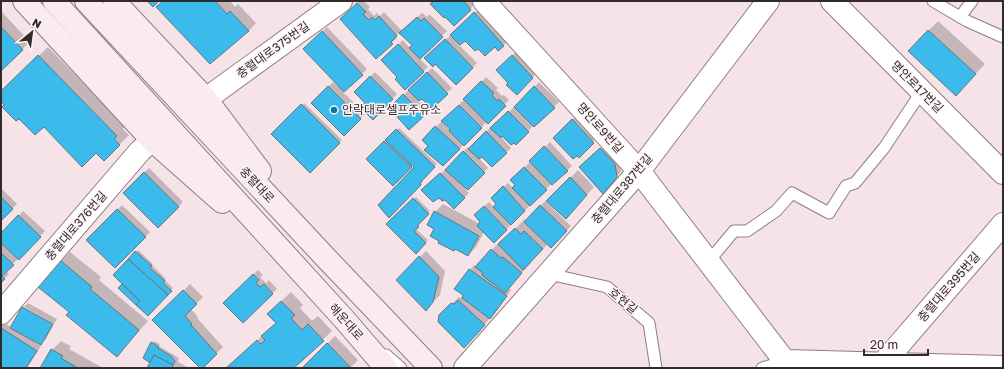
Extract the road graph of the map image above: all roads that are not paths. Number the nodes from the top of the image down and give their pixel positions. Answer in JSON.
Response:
{"nodes":[{"id":1,"x":24,"y":1,"type":"edge"},
{"id":2,"x":54,"y":1,"type":"edge"},
{"id":3,"x":86,"y":1,"type":"edge"},
{"id":4,"x":114,"y":1,"type":"edge"},
{"id":5,"x":341,"y":1,"type":"edge"},
{"id":6,"x":484,"y":1,"type":"edge"},
{"id":7,"x":768,"y":1,"type":"edge"},
{"id":8,"x":832,"y":1,"type":"edge"},
{"id":9,"x":933,"y":1,"type":"edge"},
{"id":10,"x":972,"y":1,"type":"edge"},
{"id":11,"x":960,"y":17,"type":"junction"},
{"id":12,"x":1003,"y":37,"type":"edge"},
{"id":13,"x":922,"y":91,"type":"junction"},
{"id":14,"x":206,"y":98,"type":"junction"},
{"id":15,"x":152,"y":140,"type":"junction"},
{"id":16,"x":639,"y":171,"type":"junction"},
{"id":17,"x":1003,"y":173,"type":"edge"},
{"id":18,"x":1003,"y":224,"type":"edge"},
{"id":19,"x":326,"y":258,"type":"junction"},
{"id":20,"x":709,"y":261,"type":"junction"},
{"id":21,"x":549,"y":274,"type":"junction"},
{"id":22,"x":305,"y":277,"type":"junction"},
{"id":23,"x":1,"y":313,"type":"edge"},
{"id":24,"x":344,"y":319,"type":"junction"},
{"id":25,"x":788,"y":365,"type":"edge"},
{"id":26,"x":881,"y":366,"type":"edge"},
{"id":27,"x":1003,"y":367,"type":"edge"},
{"id":28,"x":386,"y":368,"type":"edge"},
{"id":29,"x":401,"y":368,"type":"edge"},
{"id":30,"x":431,"y":368,"type":"edge"},
{"id":31,"x":465,"y":368,"type":"edge"},
{"id":32,"x":656,"y":368,"type":"edge"},
{"id":33,"x":762,"y":368,"type":"edge"}],
"edges":[{"from":1,"to":15,"type":"main road"},
{"from":2,"to":22,"type":"main road","name":"충렬대로"},
{"from":3,"to":19,"type":"main road","name":"충렬대로"},
{"from":4,"to":14,"type":"main road"},
{"from":5,"to":14,"type":"street","name":"충렬대로375번길"},
{"from":6,"to":16,"type":"street","name":"명안로9번길"},
{"from":7,"to":16,"type":"street","name":"충렬대로387번길"},
{"from":8,"to":13,"type":"street","name":"명안로17번길"},
{"from":9,"to":11,"type":"lane"},
{"from":10,"to":11,"type":"lane"},
{"from":11,"to":12,"type":"lane"},
{"from":13,"to":17,"type":"street","name":"명안로17번길"},
{"from":13,"to":20,"type":"lane"},
{"from":14,"to":19,"type":"main road"},
{"from":15,"to":22,"type":"main road"},
{"from":15,"to":23,"type":"street","name":"충렬대로376번길"},
{"from":16,"to":20,"type":"street","name":"명안로9번길"},
{"from":16,"to":21,"type":"street","name":"충렬대로387번길"},
{"from":18,"to":26,"type":"street","name":"충렬대로395번길"},
{"from":19,"to":30,"type":"main road","name":"충렬대로"},
{"from":20,"to":25,"type":"street","name":"명안로9번길"},
{"from":21,"to":31,"type":"street","name":"충렬대로387번길"},
{"from":21,"to":32,"type":"lane","name":"호현길"},
{"from":22,"to":24,"type":"main road","name":"해운대로"},
{"from":24,"to":28,"type":"main road","name":"해운대로"},
{"from":24,"to":29,"type":"lane"},
{"from":25,"to":26,"type":"street"},
{"from":25,"to":33,"type":"lane"},
{"from":26,"to":27,"type":"street"}]}
